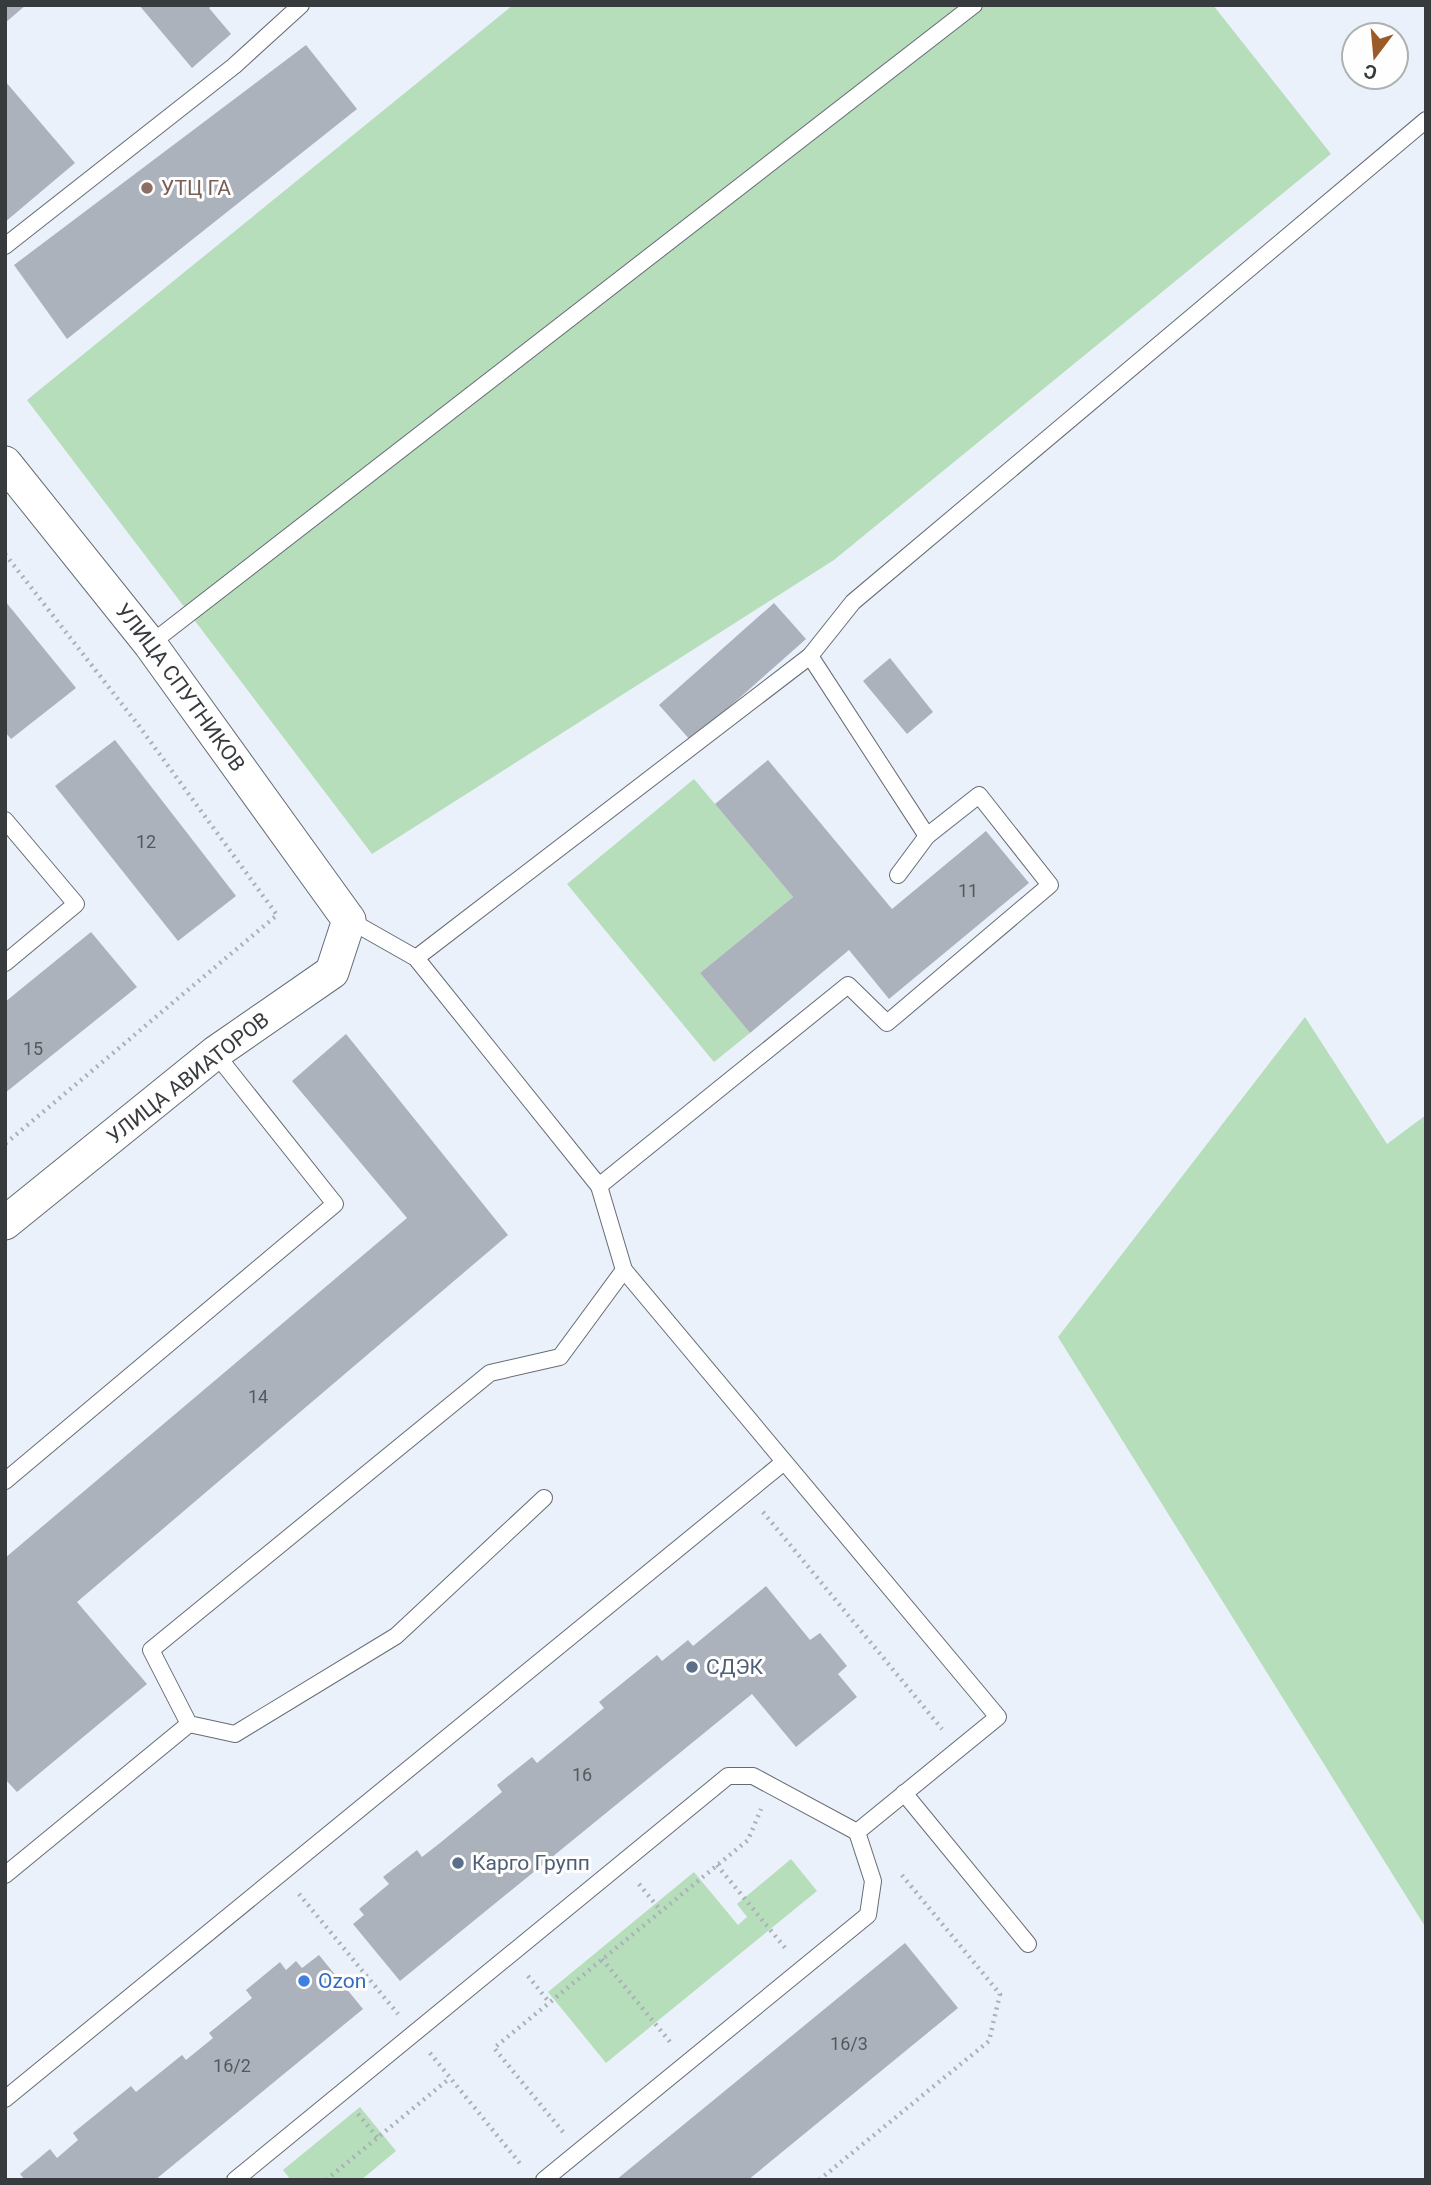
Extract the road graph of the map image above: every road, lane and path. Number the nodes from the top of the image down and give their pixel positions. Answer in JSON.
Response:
{"nodes":[{"id":1,"x":301,"y":5,"type":"edge"},
{"id":2,"x":974,"y":5,"type":"edge"},
{"id":3,"x":1426,"y":120,"type":"edge"},
{"id":4,"x":5,"y":246,"type":"edge"},
{"id":5,"x":5,"y":463,"type":"edge"},
{"id":6,"x":5,"y":554,"type":"edge"},
{"id":7,"x":150,"y":643,"type":"junction"},
{"id":8,"x":810,"y":656,"type":"junction"},
{"id":9,"x":5,"y":820,"type":"edge"},
{"id":10,"x":927,"y":836,"type":"junction"},
{"id":11,"x":898,"y":875,"type":"dead end"},
{"id":12,"x":349,"y":920,"type":"junction"},
{"id":13,"x":415,"y":958,"type":"junction"},
{"id":14,"x":5,"y":963,"type":"edge"},
{"id":15,"x":215,"y":1052,"type":"junction"},
{"id":16,"x":5,"y":1144,"type":"edge"},
{"id":17,"x":599,"y":1186,"type":"junction"},
{"id":18,"x":5,"y":1223,"type":"edge"},
{"id":19,"x":624,"y":1270,"type":"junction"},
{"id":20,"x":784,"y":1462,"type":"junction"},
{"id":21,"x":5,"y":1481,"type":"edge"},
{"id":22,"x":544,"y":1498,"type":"dead end"},
{"id":23,"x":760,"y":1507,"type":"dead end"},
{"id":24,"x":189,"y":1724,"type":"junction"},
{"id":25,"x":958,"y":1749,"type":"junction"},
{"id":26,"x":770,"y":1786,"type":"junction"},
{"id":27,"x":904,"y":1793,"type":"junction"},
{"id":28,"x":860,"y":1830,"type":"junction"},
{"id":29,"x":622,"y":1863,"type":"junction"},
{"id":30,"x":717,"y":1865,"type":"junction"},
{"id":31,"x":5,"y":1875,"type":"edge"},
{"id":32,"x":294,"y":1888,"type":"dead end"},
{"id":33,"x":661,"y":1910,"type":"junction"},
{"id":34,"x":1028,"y":1944,"type":"dead end"},
{"id":35,"x":510,"y":1955,"type":"junction"},
{"id":36,"x":602,"y":1959,"type":"junction"},
{"id":37,"x":803,"y":1969,"type":"junction"},
{"id":38,"x":550,"y":2002,"type":"junction"},
{"id":39,"x":414,"y":2034,"type":"junction"},
{"id":40,"x":687,"y":2063,"type":"junction"},
{"id":41,"x":450,"y":2078,"type":"junction"},
{"id":42,"x":5,"y":2098,"type":"edge"},
{"id":43,"x":579,"y":2151,"type":"junction"},
{"id":44,"x":526,"y":2170,"type":"dead end"},
{"id":45,"x":235,"y":2180,"type":"edge"},
{"id":46,"x":326,"y":2180,"type":"edge"},
{"id":47,"x":544,"y":2180,"type":"edge"},
{"id":48,"x":819,"y":2180,"type":"edge"}],
"edges":[{"from":1,"to":4,"type":"lane"},
{"from":2,"to":7,"type":"lane"},
{"from":3,"to":8,"type":"lane"},
{"from":5,"to":7,"type":"street","name":"УЛИЦА СПУТНИКОВ"},
{"from":6,"to":16,"type":"path"},
{"from":7,"to":12,"type":"street","name":"УЛИЦА СПУТНИКОВ"},
{"from":8,"to":10,"type":"lane"},
{"from":8,"to":13,"type":"lane"},
{"from":9,"to":14,"type":"lane"},
{"from":10,"to":11,"type":"lane"},
{"from":10,"to":17,"type":"lane"},
{"from":12,"to":13,"type":"lane"},
{"from":12,"to":15,"type":"street","name":"УЛИЦА АВИАТОРОВ"},
{"from":13,"to":17,"type":"lane"},
{"from":15,"to":18,"type":"street","name":"УЛИЦА АВИАТОРОВ"},
{"from":15,"to":21,"type":"lane"},
{"from":17,"to":19,"type":"lane"},
{"from":19,"to":20,"type":"lane"},
{"from":19,"to":24,"type":"lane"},
{"from":20,"to":25,"type":"lane"},
{"from":20,"to":42,"type":"lane"},
{"from":22,"to":24,"type":"lane"},
{"from":23,"to":25,"type":"path"},
{"from":24,"to":31,"type":"lane"},
{"from":25,"to":27,"type":"lane"},
{"from":26,"to":28,"type":"lane"},
{"from":26,"to":29,"type":"lane"},
{"from":26,"to":30,"type":"path"},
{"from":27,"to":28,"type":"lane"},
{"from":27,"to":34,"type":"lane"},
{"from":28,"to":37,"type":"lane"},
{"from":28,"to":48,"type":"path"},
{"from":29,"to":33,"type":"path"},
{"from":29,"to":35,"type":"lane"},
{"from":30,"to":33,"type":"path"},
{"from":30,"to":37,"type":"path"},
{"from":32,"to":39,"type":"path"},
{"from":33,"to":36,"type":"path"},
{"from":35,"to":38,"type":"path"},
{"from":35,"to":39,"type":"lane"},
{"from":36,"to":38,"type":"path"},
{"from":36,"to":40,"type":"path"},
{"from":37,"to":40,"type":"lane"},
{"from":38,"to":43,"type":"path"},
{"from":39,"to":41,"type":"path"},
{"from":39,"to":45,"type":"lane"},
{"from":40,"to":43,"type":"lane"},
{"from":41,"to":44,"type":"path"},
{"from":41,"to":46,"type":"path"},
{"from":43,"to":47,"type":"lane"}]}
